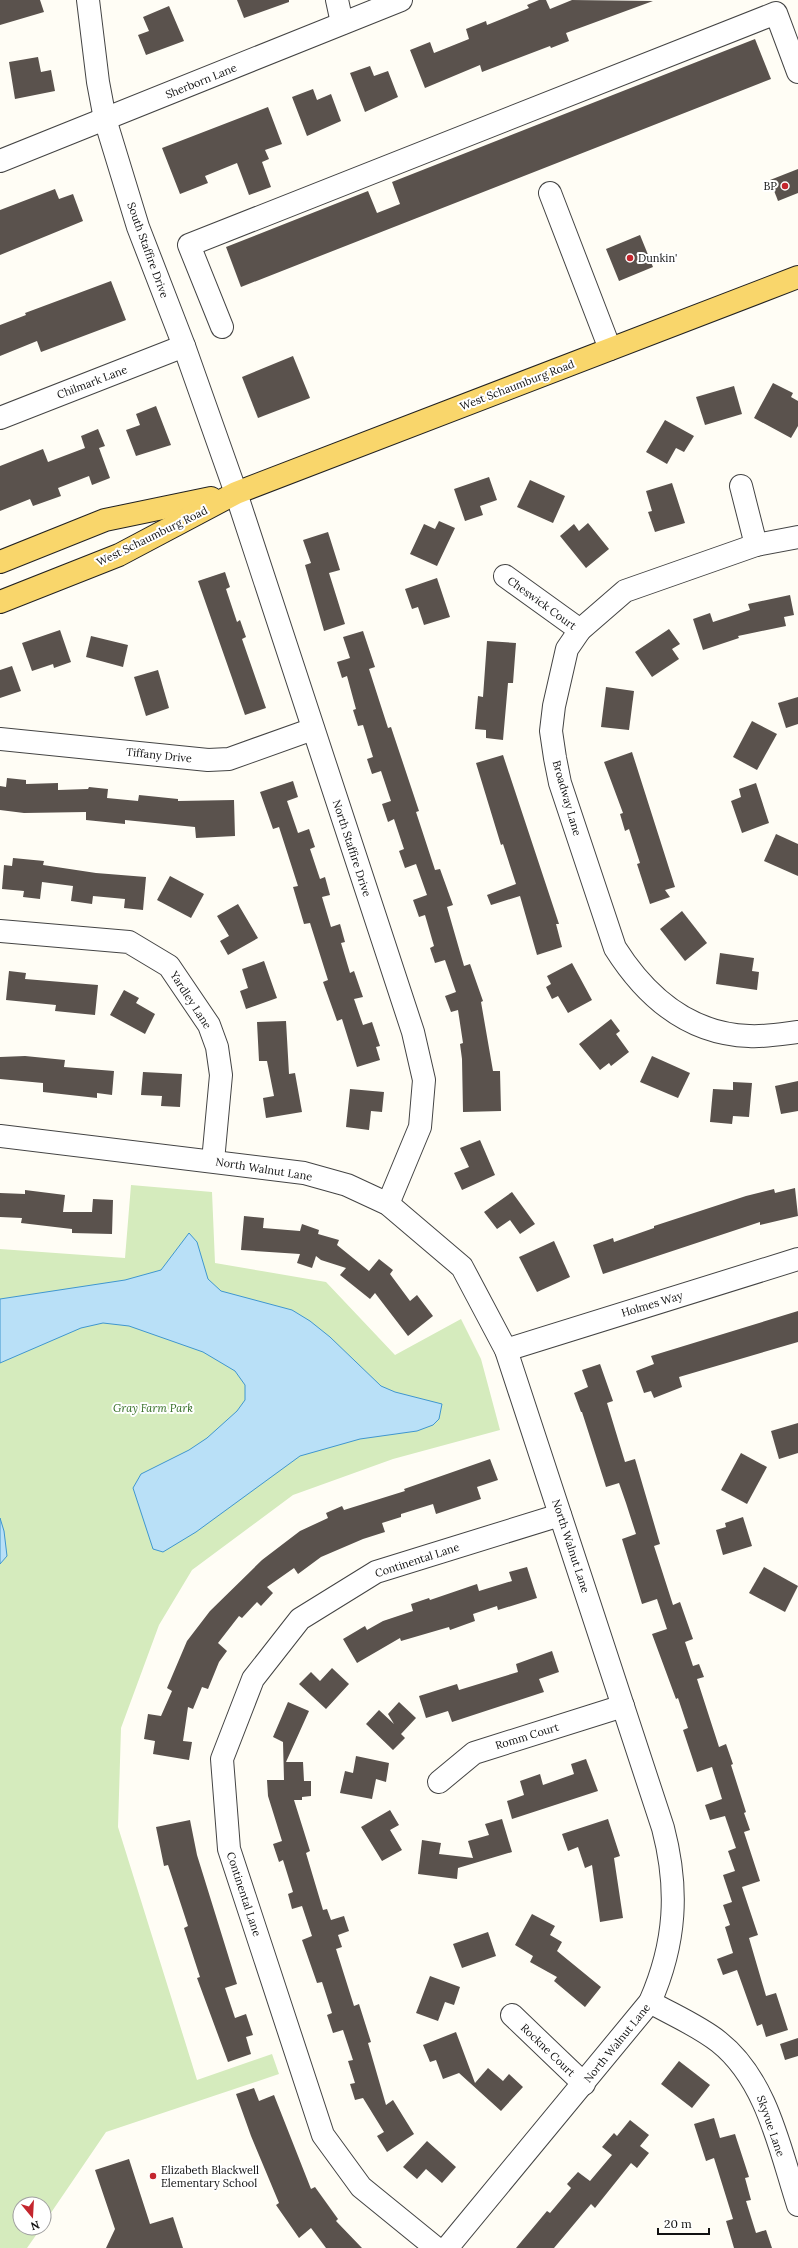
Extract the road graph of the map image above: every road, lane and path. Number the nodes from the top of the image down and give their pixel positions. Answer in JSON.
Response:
{"nodes":[{"id":1,"x":88,"y":0,"type":"edge"},
{"id":2,"x":337,"y":0,"type":"edge"},
{"id":3,"x":401,"y":0,"type":"edge"},
{"id":4,"x":342,"y":23,"type":"junction"},
{"id":5,"x":798,"y":72,"type":"edge"},
{"id":6,"x":105,"y":119,"type":"junction"},
{"id":7,"x":0,"y":161,"type":"edge"},
{"id":8,"x":550,"y":193,"type":"dead end"},
{"id":9,"x":798,"y":277,"type":"edge"},
{"id":10,"x":222,"y":327,"type":"dead end"},
{"id":11,"x":184,"y":346,"type":"junction"},
{"id":12,"x":610,"y":349,"type":"junction"},
{"id":13,"x":0,"y":418,"type":"edge"},
{"id":14,"x":741,"y":486,"type":"dead end"},
{"id":15,"x":236,"y":493,"type":"junction"},
{"id":16,"x":798,"y":537,"type":"edge"},
{"id":17,"x":756,"y":545,"type":"junction"},
{"id":18,"x":0,"y":562,"type":"edge"},
{"id":19,"x":504,"y":576,"type":"dead end"},
{"id":20,"x":0,"y":602,"type":"edge"},
{"id":21,"x":580,"y":630,"type":"junction"},
{"id":22,"x":313,"y":729,"type":"junction"},
{"id":23,"x":0,"y":739,"type":"edge"},
{"id":24,"x":0,"y":931,"type":"edge"},
{"id":25,"x":798,"y":1032,"type":"edge"},
{"id":26,"x":0,"y":1136,"type":"edge"},
{"id":27,"x":213,"y":1161,"type":"junction"},
{"id":28,"x":388,"y":1204,"type":"junction"},
{"id":29,"x":798,"y":1259,"type":"edge"},
{"id":30,"x":506,"y":1350,"type":"junction"},
{"id":31,"x":560,"y":1515,"type":"junction"},
{"id":32,"x":623,"y":1706,"type":"junction"},
{"id":33,"x":439,"y":1782,"type":"dead end"},
{"id":34,"x":650,"y":2002,"type":"junction"},
{"id":35,"x":512,"y":2015,"type":"dead end"},
{"id":36,"x":584,"y":2084,"type":"junction"},
{"id":37,"x":798,"y":2205,"type":"edge"},
{"id":38,"x":436,"y":2248,"type":"edge"},
{"id":39,"x":447,"y":2248,"type":"edge"}],
"edges":[{"from":1,"to":6,"type":"street","name":"South Staffire Drive"},
{"from":2,"to":4,"type":"street"},
{"from":3,"to":4,"type":"street","name":"Sherborn Lane"},
{"from":4,"to":6,"type":"street","name":"Sherborn Lane"},
{"from":5,"to":10,"type":"street"},
{"from":6,"to":7,"type":"street","name":"Sherborn Lane"},
{"from":6,"to":11,"type":"street","name":"South Staffire Drive"},
{"from":8,"to":12,"type":"street"},
{"from":9,"to":12,"type":"main road","name":"West Schaumburg Road"},
{"from":11,"to":13,"type":"street","name":"Chilmark Lane"},
{"from":11,"to":15,"type":"street","name":"South Staffire Drive"},
{"from":12,"to":15,"type":"main road","name":"West Schaumburg Road"},
{"from":14,"to":17,"type":"street"},
{"from":15,"to":18,"type":"main road","name":"West Schaumburg Road"},
{"from":15,"to":20,"type":"main road","name":"West Schaumburg Road"},
{"from":15,"to":22,"type":"street","name":"North Staffire Drive"},
{"from":16,"to":17,"type":"street","name":"Broadway Lane"},
{"from":17,"to":21,"type":"street","name":"Broadway Lane"},
{"from":19,"to":21,"type":"street","name":"Cheswick Court"},
{"from":21,"to":25,"type":"street","name":"Broadway Lane"},
{"from":22,"to":23,"type":"street","name":"Tiffany Drive"},
{"from":22,"to":28,"type":"street","name":"North Staffire Drive"},
{"from":24,"to":27,"type":"street","name":"Yardley Lane"},
{"from":26,"to":27,"type":"street","name":"North Walnut Lane"},
{"from":27,"to":28,"type":"street","name":"North Walnut Lane"},
{"from":28,"to":30,"type":"street","name":"North Walnut Lane"},
{"from":29,"to":30,"type":"street","name":"Holmes Way"},
{"from":30,"to":31,"type":"street","name":"North Walnut Lane"},
{"from":31,"to":32,"type":"street","name":"North Walnut Lane"},
{"from":31,"to":38,"type":"street","name":"Continental Lane"},
{"from":32,"to":33,"type":"street","name":"Romm Court"},
{"from":32,"to":34,"type":"street","name":"North Walnut Lane"},
{"from":34,"to":36,"type":"street","name":"North Walnut Lane"},
{"from":34,"to":37,"type":"street","name":"Skyvue Lane"},
{"from":35,"to":36,"type":"street","name":"Rockne Court"},
{"from":36,"to":39,"type":"street","name":"North Walnut Lane"}]}
